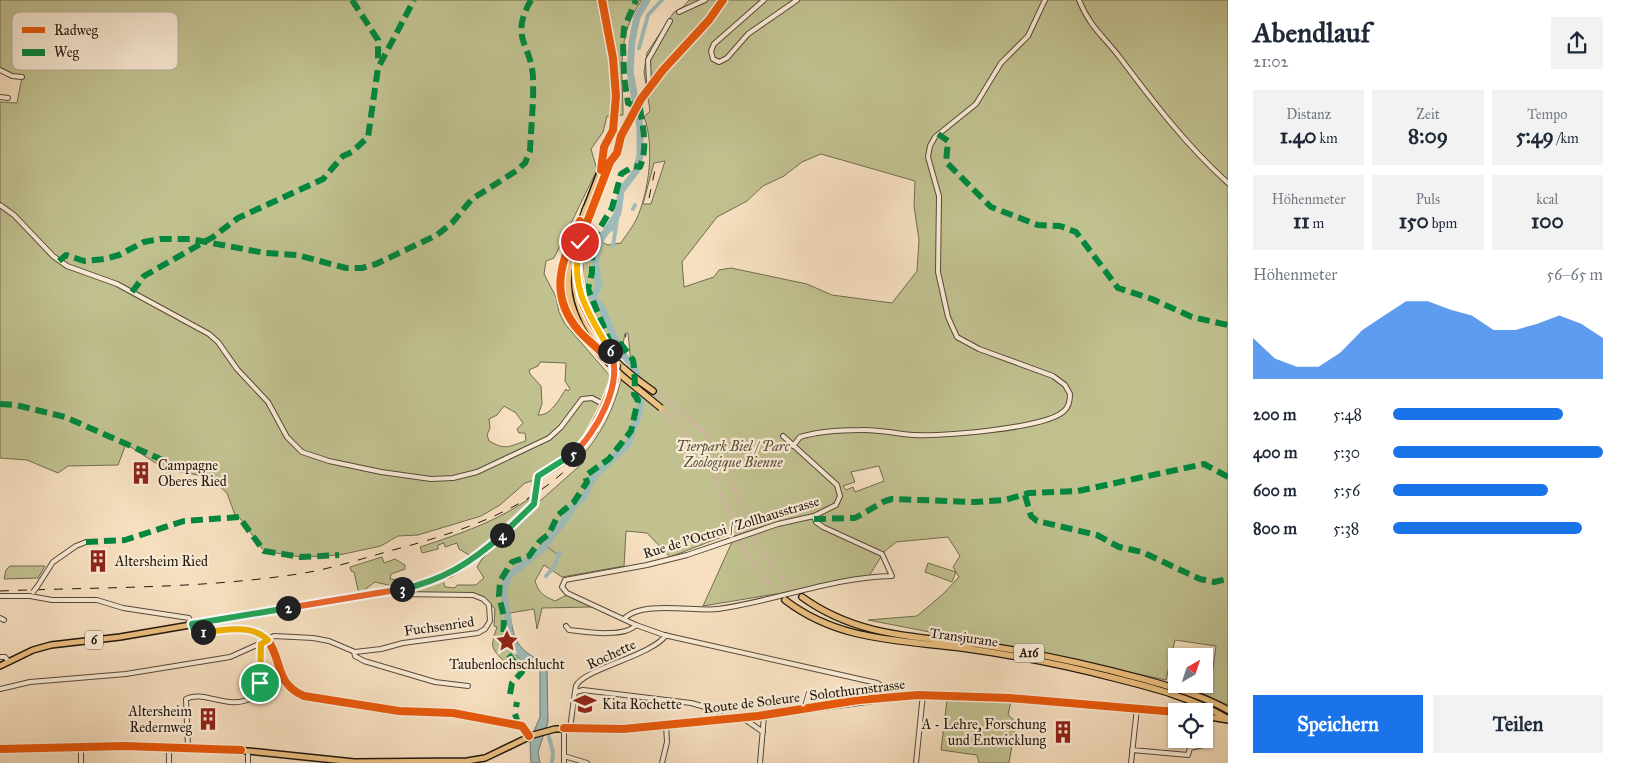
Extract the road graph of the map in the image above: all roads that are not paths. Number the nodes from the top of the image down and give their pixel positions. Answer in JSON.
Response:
{"nodes":[{"id":1,"x":705,"y":0,"type":"edge"},
{"id":2,"x":764,"y":0,"type":"edge"},
{"id":3,"x":797,"y":0,"type":"edge"},
{"id":4,"x":1045,"y":0,"type":"edge"},
{"id":5,"x":1079,"y":0,"type":"edge"},
{"id":6,"x":679,"y":12,"type":"tunnel mouth"},
{"id":7,"x":606,"y":20,"type":"tunnel mouth"},
{"id":8,"x":670,"y":21,"type":"tunnel mouth"},
{"id":9,"x":0,"y":70,"type":"edge"},
{"id":10,"x":22,"y":77,"type":"dead end"},
{"id":11,"x":655,"y":80,"type":"tunnel mouth"},
{"id":12,"x":649,"y":86,"type":"junction"},
{"id":13,"x":0,"y":97,"type":"edge"},
{"id":14,"x":8,"y":98,"type":"dead end"},
{"id":15,"x":606,"y":145,"type":"junction"},
{"id":16,"x":618,"y":149,"type":"junction"},
{"id":17,"x":604,"y":153,"type":"junction"},
{"id":18,"x":613,"y":157,"type":"junction"},
{"id":19,"x":1228,"y":183,"type":"edge"},
{"id":20,"x":0,"y":205,"type":"edge"},
{"id":21,"x":586,"y":208,"type":"junction"},
{"id":22,"x":584,"y":230,"type":"junction"},
{"id":23,"x":572,"y":321,"type":"tunnel mouth"},
{"id":24,"x":653,"y":391,"type":"tunnel mouth"},
{"id":25,"x":605,"y":405,"type":"junction"},
{"id":26,"x":661,"y":408,"type":"tunnel mouth"},
{"id":27,"x":783,"y":436,"type":"dead end"},
{"id":28,"x":793,"y":446,"type":"junction"},
{"id":29,"x":814,"y":516,"type":"junction"},
{"id":30,"x":86,"y":542,"type":"dead end"},
{"id":31,"x":387,"y":591,"type":"junction"},
{"id":32,"x":32,"y":594,"type":"junction"},
{"id":33,"x":0,"y":596,"type":"edge"},
{"id":34,"x":802,"y":597,"type":"tunnel mouth"},
{"id":35,"x":786,"y":600,"type":"tunnel mouth"},
{"id":36,"x":624,"y":620,"type":"junction"},
{"id":37,"x":192,"y":624,"type":"junction"},
{"id":38,"x":636,"y":625,"type":"junction"},
{"id":39,"x":566,"y":626,"type":"dead end"},
{"id":40,"x":666,"y":635,"type":"junction"},
{"id":41,"x":267,"y":639,"type":"junction"},
{"id":42,"x":261,"y":644,"type":"junction"},
{"id":43,"x":354,"y":652,"type":"junction"},
{"id":44,"x":0,"y":657,"type":"edge"},
{"id":45,"x":9,"y":662,"type":"junction"},
{"id":46,"x":0,"y":666,"type":"edge"},
{"id":47,"x":468,"y":686,"type":"dead end"},
{"id":48,"x":0,"y":689,"type":"edge"},
{"id":49,"x":576,"y":692,"type":"junction"},
{"id":50,"x":923,"y":694,"type":"junction"},
{"id":51,"x":884,"y":697,"type":"junction"},
{"id":52,"x":1137,"y":708,"type":"junction"},
{"id":53,"x":1228,"y":710,"type":"edge"},
{"id":54,"x":1168,"y":711,"type":"edge"},
{"id":55,"x":764,"y":716,"type":"junction"},
{"id":56,"x":1213,"y":717,"type":"edge"},
{"id":57,"x":743,"y":718,"type":"junction"},
{"id":58,"x":721,"y":719,"type":"junction"},
{"id":59,"x":1228,"y":719,"type":"edge"},
{"id":60,"x":666,"y":725,"type":"junction"},
{"id":61,"x":564,"y":728,"type":"junction"},
{"id":62,"x":570,"y":728,"type":"junction"},
{"id":63,"x":763,"y":732,"type":"junction"},
{"id":64,"x":531,"y":736,"type":"junction"},
{"id":65,"x":169,"y":747,"type":"junction"},
{"id":66,"x":81,"y":748,"type":"junction"},
{"id":67,"x":188,"y":748,"type":"junction"},
{"id":68,"x":1190,"y":748,"type":"edge"},
{"id":69,"x":0,"y":749,"type":"edge"},
{"id":70,"x":1132,"y":750,"type":"junction"},
{"id":71,"x":248,"y":751,"type":"junction"},
{"id":72,"x":564,"y":756,"type":"junction"},
{"id":73,"x":323,"y":761,"type":"edge"},
{"id":74,"x":457,"y":762,"type":"edge"},
{"id":75,"x":82,"y":763,"type":"edge"},
{"id":76,"x":169,"y":763,"type":"edge"},
{"id":77,"x":248,"y":763,"type":"edge"},
{"id":78,"x":564,"y":763,"type":"edge"},
{"id":79,"x":588,"y":763,"type":"edge"},
{"id":80,"x":662,"y":763,"type":"edge"},
{"id":81,"x":760,"y":763,"type":"edge"},
{"id":82,"x":916,"y":763,"type":"edge"},
{"id":83,"x":1131,"y":763,"type":"edge"}],
"edges":[{"from":1,"to":6,"type":"street"},
{"from":2,"to":3,"type":"street"},
{"from":4,"to":28,"type":"street"},
{"from":5,"to":19,"type":"street"},
{"from":7,"to":15,"type":"main road"},
{"from":8,"to":12,"type":"street"},
{"from":9,"to":10,"type":"street"},
{"from":11,"to":12,"type":"main road","number":"6"},
{"from":12,"to":16,"type":"main road","number":"6"},
{"from":13,"to":14,"type":"street"},
{"from":15,"to":16,"type":"main road"},
{"from":15,"to":17,"type":"main road"},
{"from":16,"to":18,"type":"main road","number":"6"},
{"from":17,"to":18,"type":"main road"},
{"from":17,"to":21,"type":"main road"},
{"from":18,"to":22,"type":"main road","number":"6"},
{"from":20,"to":25,"type":"street"},
{"from":21,"to":23,"type":"main road"},
{"from":21,"to":26,"type":"highway","bridge":true},
{"from":22,"to":24,"type":"highway"},
{"from":22,"to":25,"type":"main road","number":"6"},
{"from":25,"to":31,"type":"main road","number":"6"},
{"from":27,"to":28,"type":"street","name":"Rue de l'Octroi / Zollhausstrasse"},
{"from":28,"to":29,"type":"street","name":"Rue de l'Octroi / Zollhausstrasse"},
{"from":29,"to":36,"type":"street","name":"Rue de l'Octroi / Zollhausstrasse"},
{"from":29,"to":36,"type":"street"},
{"from":30,"to":32,"type":"street","bridge":true},
{"from":31,"to":37,"type":"main road","number":"6"},
{"from":31,"to":43,"type":"street","name":"Fuchsenried"},
{"from":32,"to":33,"type":"street"},
{"from":32,"to":37,"type":"street"},
{"from":34,"to":53,"type":"highway","name":"Transjurane","number":"A16"},
{"from":35,"to":59,"type":"highway","name":"Transjurane","number":"A16"},
{"from":36,"to":38,"type":"street","name":"Rue de l'Octroi / Zollhausstrasse"},
{"from":37,"to":41,"type":"street"},
{"from":37,"to":45,"type":"main road","number":"6"},
{"from":38,"to":39,"type":"street"},
{"from":38,"to":40,"type":"street","name":"Rue de l'Octroi / Zollhausstrasse"},
{"from":40,"to":49,"type":"street","name":"Rochette"},
{"from":40,"to":51,"type":"street","name":"Rue de l'Octroi / Zollhausstrasse"},
{"from":41,"to":42,"type":"street"},
{"from":41,"to":43,"type":"street"},
{"from":41,"to":64,"type":"street"},
{"from":42,"to":48,"type":"street"},
{"from":42,"to":67,"type":"street"},
{"from":43,"to":47,"type":"street"},
{"from":44,"to":45,"type":"street"},
{"from":45,"to":46,"type":"main road","number":"6"},
{"from":49,"to":58,"type":"street"},
{"from":49,"to":62,"type":"street"},
{"from":50,"to":51,"type":"main road","name":"Route de Soleure / Solothurnstrasse"},
{"from":50,"to":52,"type":"main road","name":"Route de Soleure / Solothurnstrasse"},
{"from":50,"to":82,"type":"street"},
{"from":51,"to":55,"type":"main road","name":"Route de Soleure / Solothurnstrasse"},
{"from":52,"to":54,"type":"main road","name":"Route de Soleure / Solothurnstrasse"},
{"from":52,"to":70,"type":"street"},
{"from":55,"to":57,"type":"main road","name":"Route de Soleure / Solothurnstrasse"},
{"from":55,"to":63,"type":"street"},
{"from":56,"to":59,"type":"main road"},
{"from":57,"to":58,"type":"main road","name":"Route de Soleure / Solothurnstrasse"},
{"from":57,"to":63,"type":"street"},
{"from":58,"to":60,"type":"main road","name":"Route de Soleure / Solothurnstrasse"},
{"from":60,"to":62,"type":"main road","name":"Route de Soleure / Solothurnstrasse"},
{"from":60,"to":80,"type":"street"},
{"from":61,"to":62,"type":"main road","name":"Route de Soleure / Solothurnstrasse"},
{"from":61,"to":64,"type":"main road","name":"Route de Soleure / Solothurnstrasse"},
{"from":61,"to":72,"type":"street"},
{"from":63,"to":81,"type":"street"},
{"from":64,"to":74,"type":"main road","name":"Route de Soleure / Solothurnstrasse"},
{"from":65,"to":66,"type":"main road","name":"Route de Soleure / Solothurnstrasse"},
{"from":65,"to":67,"type":"main road","name":"Route de Soleure / Solothurnstrasse"},
{"from":65,"to":76,"type":"street"},
{"from":66,"to":69,"type":"main road","name":"Route de Soleure / Solothurnstrasse"},
{"from":66,"to":75,"type":"street"},
{"from":67,"to":71,"type":"main road","name":"Route de Soleure / Solothurnstrasse"},
{"from":68,"to":70,"type":"street"},
{"from":70,"to":83,"type":"street"},
{"from":71,"to":73,"type":"main road","name":"Route de Soleure / Solothurnstrasse"},
{"from":71,"to":77,"type":"street"},
{"from":72,"to":78,"type":"street"},
{"from":72,"to":79,"type":"street"},
{"from":73,"to":74,"type":"main road","name":"Route de Soleure / Solothurnstrasse"}]}
